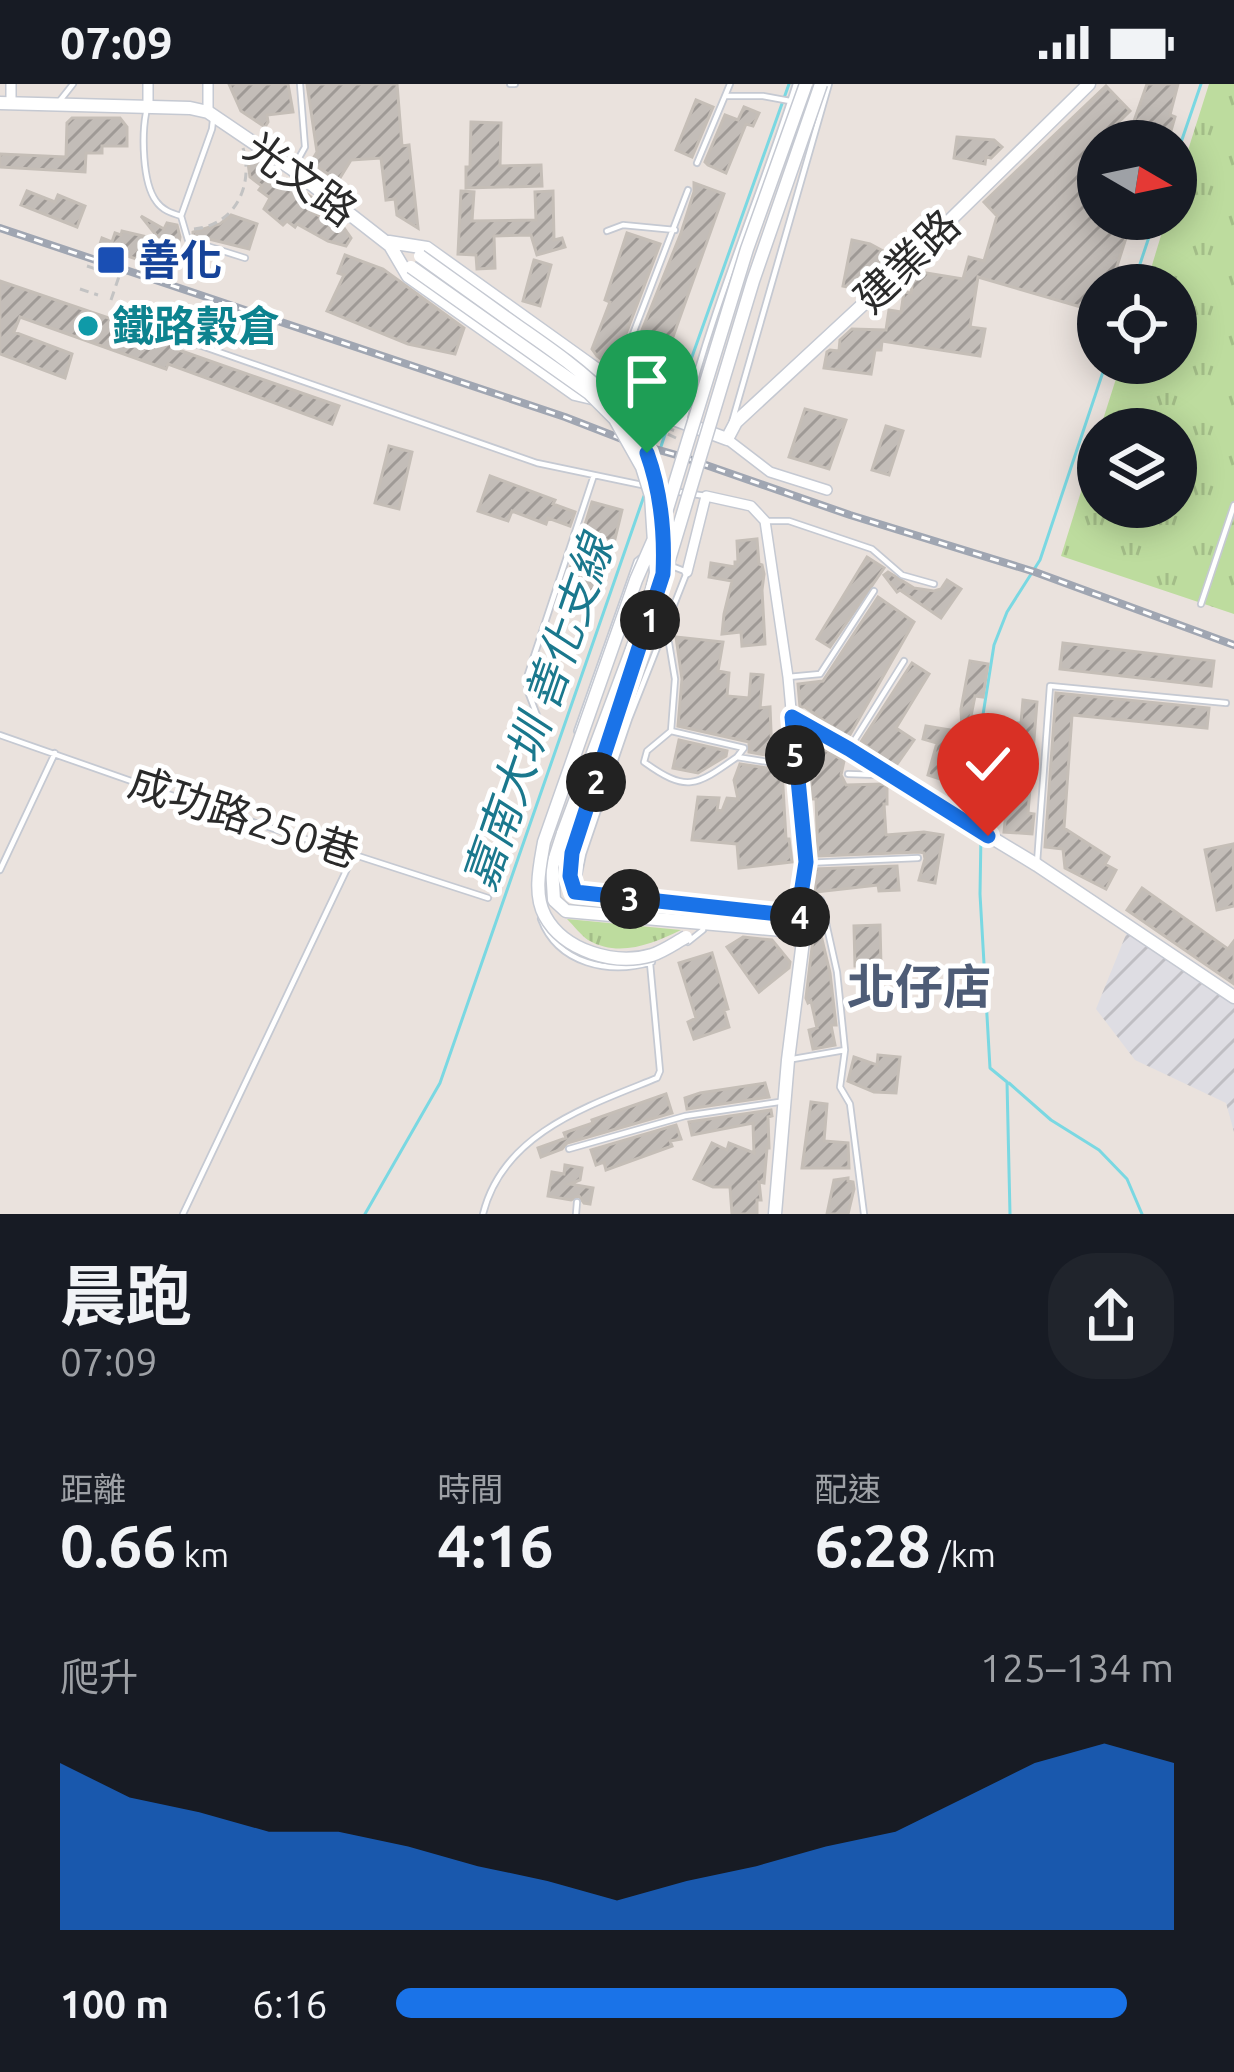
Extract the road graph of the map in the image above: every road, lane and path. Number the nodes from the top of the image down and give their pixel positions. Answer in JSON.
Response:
{"nodes":[{"id":1,"x":11,"y":84,"type":"edge"},
{"id":2,"x":73,"y":84,"type":"edge"},
{"id":3,"x":148,"y":84,"type":"edge"},
{"id":4,"x":208,"y":84,"type":"edge"},
{"id":5,"x":300,"y":84,"type":"edge"},
{"id":6,"x":730,"y":84,"type":"edge"},
{"id":7,"x":796,"y":84,"type":"edge"},
{"id":8,"x":806,"y":84,"type":"edge"},
{"id":9,"x":825,"y":84,"type":"edge"},
{"id":10,"x":1089,"y":84,"type":"edge"},
{"id":11,"x":725,"y":95,"type":"junction"},
{"id":12,"x":791,"y":101,"type":"junction"},
{"id":13,"x":6,"y":103,"type":"edge"},
{"id":14,"x":56,"y":105,"type":"junction"},
{"id":15,"x":148,"y":107,"type":"junction"},
{"id":16,"x":208,"y":112,"type":"junction"},
{"id":17,"x":233,"y":129,"type":"junction"},
{"id":18,"x":697,"y":163,"type":"dead end"},
{"id":19,"x":292,"y":170,"type":"junction"},
{"id":20,"x":688,"y":190,"type":"dead end"},
{"id":21,"x":181,"y":216,"type":"junction"},
{"id":22,"x":187,"y":229,"type":"junction"},
{"id":23,"x":675,"y":230,"type":"junction"},
{"id":24,"x":607,"y":231,"type":"dead end"},
{"id":25,"x":388,"y":242,"type":"junction"},
{"id":26,"x":104,"y":244,"type":"dead end"},
{"id":27,"x":113,"y":247,"type":"dead end"},
{"id":28,"x":128,"y":250,"type":"dead end"},
{"id":29,"x":245,"y":258,"type":"dead end"},
{"id":30,"x":416,"y":262,"type":"junction"},
{"id":31,"x":87,"y":266,"type":"dead end"},
{"id":32,"x":105,"y":272,"type":"dead end"},
{"id":33,"x":80,"y":289,"type":"dead end"},
{"id":34,"x":98,"y":295,"type":"dead end"},
{"id":35,"x":111,"y":299,"type":"dead end"},
{"id":36,"x":196,"y":344,"type":"dead end"},
{"id":37,"x":697,"y":370,"type":"junction"},
{"id":38,"x":743,"y":380,"type":"junction"},
{"id":39,"x":614,"y":384,"type":"junction"},
{"id":40,"x":609,"y":402,"type":"junction"},
{"id":41,"x":660,"y":414,"type":"junction"},
{"id":42,"x":683,"y":423,"type":"junction"},
{"id":43,"x":728,"y":440,"type":"junction"},
{"id":44,"x":594,"y":475,"type":"junction"},
{"id":45,"x":827,"y":490,"type":"dead end"},
{"id":46,"x":706,"y":496,"type":"junction"},
{"id":47,"x":1234,"y":505,"type":"edge"},
{"id":48,"x":765,"y":521,"type":"junction"},
{"id":49,"x":687,"y":572,"type":"junction"},
{"id":50,"x":934,"y":584,"type":"dead end"},
{"id":51,"x":874,"y":590,"type":"dead end"},
{"id":52,"x":659,"y":593,"type":"junction"},
{"id":53,"x":1201,"y":604,"type":"dead end"},
{"id":54,"x":669,"y":643,"type":"dead end"},
{"id":55,"x":904,"y":661,"type":"dead end"},
{"id":56,"x":788,"y":677,"type":"junction"},
{"id":57,"x":1226,"y":703,"type":"dead end"},
{"id":58,"x":792,"y":717,"type":"junction"},
{"id":59,"x":543,"y":731,"type":"dead end"},
{"id":60,"x":670,"y":731,"type":"junction"},
{"id":61,"x":0,"y":735,"type":"edge"},
{"id":62,"x":849,"y":749,"type":"junction"},
{"id":63,"x":56,"y":753,"type":"junction"},
{"id":64,"x":737,"y":757,"type":"junction"},
{"id":65,"x":795,"y":763,"type":"junction"},
{"id":66,"x":848,"y":774,"type":"dead end"},
{"id":67,"x":890,"y":775,"type":"junction"},
{"id":68,"x":355,"y":852,"type":"junction"},
{"id":69,"x":918,"y":858,"type":"dead end"},
{"id":70,"x":806,"y":862,"type":"junction"},
{"id":71,"x":1037,"y":865,"type":"junction"},
{"id":72,"x":553,"y":867,"type":"junction"},
{"id":73,"x":0,"y":870,"type":"edge"},
{"id":74,"x":575,"y":892,"type":"junction"},
{"id":75,"x":488,"y":898,"type":"dead end"},
{"id":76,"x":539,"y":915,"type":"junction"},
{"id":77,"x":803,"y":919,"type":"junction"},
{"id":78,"x":717,"y":924,"type":"junction"},
{"id":79,"x":703,"y":930,"type":"junction"},
{"id":80,"x":650,"y":963,"type":"junction"},
{"id":81,"x":1234,"y":998,"type":"edge"},
{"id":82,"x":845,"y":1050,"type":"junction"},
{"id":83,"x":788,"y":1060,"type":"junction"},
{"id":84,"x":784,"y":1102,"type":"junction"},
{"id":85,"x":569,"y":1149,"type":"dead end"},
{"id":86,"x":577,"y":1202,"type":"dead end"},
{"id":87,"x":183,"y":1214,"type":"edge"},
{"id":88,"x":483,"y":1214,"type":"edge"},
{"id":89,"x":575,"y":1214,"type":"edge"},
{"id":90,"x":776,"y":1214,"type":"edge"},
{"id":91,"x":864,"y":1214,"type":"edge"}],
"edges":[{"from":1,"to":13,"type":"street"},
{"from":2,"to":14,"type":"lane"},
{"from":3,"to":15,"type":"street"},
{"from":4,"to":16,"type":"street"},
{"from":5,"to":19,"type":"lane"},
{"from":6,"to":11,"type":"lane"},
{"from":7,"to":12,"type":"lane"},
{"from":8,"to":79,"type":"street","bridge":true},
{"from":9,"to":38,"type":"lane"},
{"from":9,"to":52,"type":"street","bridge":true},
{"from":10,"to":43,"type":"street","name":"建業路"},
{"from":11,"to":12,"type":"lane"},
{"from":11,"to":18,"type":"lane"},
{"from":12,"to":37,"type":"lane"},
{"from":13,"to":14,"type":"street","name":"光文路"},
{"from":14,"to":15,"type":"street","name":"光文路"},
{"from":15,"to":16,"type":"street","name":"光文路"},
{"from":15,"to":21,"type":"lane"},
{"from":16,"to":17,"type":"street","name":"光文路"},
{"from":16,"to":21,"type":"lane"},
{"from":17,"to":19,"type":"street","name":"光文路"},
{"from":17,"to":22,"type":"path"},
{"from":19,"to":25,"type":"street","name":"光文路"},
{"from":20,"to":23,"type":"lane"},
{"from":21,"to":22,"type":"lane"},
{"from":22,"to":29,"type":"lane"},
{"from":23,"to":24,"type":"lane"},
{"from":23,"to":39,"type":"lane"},
{"from":25,"to":30,"type":"street"},
{"from":25,"to":39,"type":"street"},
{"from":25,"to":40,"type":"street"},
{"from":26,"to":27,"type":"path"},
{"from":28,"to":35,"type":"path","bridge":true},
{"from":30,"to":52,"type":"street","bridge":true},
{"from":30,"to":72,"type":"street","bridge":true},
{"from":31,"to":32,"type":"path"},
{"from":33,"to":34,"type":"path"},
{"from":36,"to":44,"type":"lane"},
{"from":37,"to":38,"type":"lane"},
{"from":37,"to":42,"type":"lane"},
{"from":38,"to":43,"type":"lane"},
{"from":39,"to":40,"type":"street"},
{"from":39,"to":41,"type":"street"},
{"from":40,"to":41,"type":"street"},
{"from":41,"to":42,"type":"street"},
{"from":42,"to":43,"type":"street"},
{"from":43,"to":45,"type":"street"},
{"from":44,"to":46,"type":"lane","bridge":true},
{"from":44,"to":59,"type":"lane"},
{"from":46,"to":48,"type":"street"},
{"from":46,"to":49,"type":"street"},
{"from":47,"to":53,"type":"lane"},
{"from":48,"to":50,"type":"lane"},
{"from":48,"to":56,"type":"street"},
{"from":49,"to":74,"type":"lane"},
{"from":49,"to":76,"type":"lane"},
{"from":51,"to":56,"type":"lane"},
{"from":52,"to":74,"type":"street","bridge":true},
{"from":54,"to":60,"type":"lane"},
{"from":55,"to":62,"type":"lane"},
{"from":56,"to":58,"type":"street"},
{"from":57,"to":71,"type":"lane"},
{"from":58,"to":62,"type":"street"},
{"from":58,"to":65,"type":"street"},
{"from":60,"to":64,"type":"lane"},
{"from":60,"to":64,"type":"lane"},
{"from":61,"to":63,"type":"lane","name":"成功路250巷"},
{"from":62,"to":67,"type":"street"},
{"from":63,"to":68,"type":"lane","name":"成功路250巷"},
{"from":63,"to":73,"type":"lane"},
{"from":64,"to":65,"type":"lane"},
{"from":65,"to":70,"type":"street"},
{"from":66,"to":67,"type":"lane"},
{"from":67,"to":71,"type":"street"},
{"from":68,"to":75,"type":"lane","name":"成功路250巷"},
{"from":68,"to":87,"type":"lane"},
{"from":69,"to":70,"type":"lane"},
{"from":70,"to":77,"type":"street"},
{"from":71,"to":81,"type":"street"},
{"from":72,"to":76,"type":"lane"},
{"from":72,"to":78,"type":"street"},
{"from":74,"to":77,"type":"street"},
{"from":76,"to":80,"type":"lane"},
{"from":77,"to":78,"type":"street"},
{"from":77,"to":82,"type":"lane"},
{"from":77,"to":83,"type":"street"},
{"from":78,"to":79,"type":"street"},
{"from":79,"to":80,"type":"lane"},
{"from":80,"to":88,"type":"lane"},
{"from":82,"to":83,"type":"lane"},
{"from":82,"to":91,"type":"lane"},
{"from":83,"to":84,"type":"street"},
{"from":84,"to":85,"type":"lane"},
{"from":84,"to":90,"type":"street"},
{"from":86,"to":89,"type":"lane"}]}
